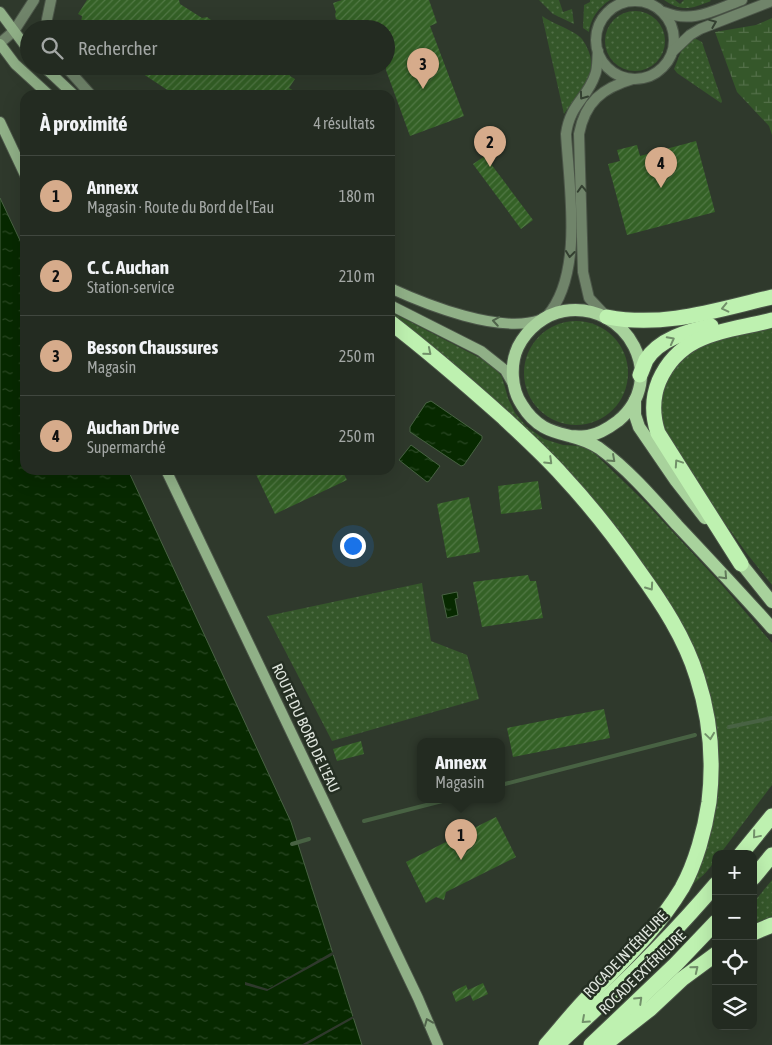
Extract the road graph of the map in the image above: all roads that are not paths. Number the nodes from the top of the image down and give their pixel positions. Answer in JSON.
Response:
{"nodes":[{"id":1,"x":34,"y":0,"type":"edge"},
{"id":2,"x":51,"y":0,"type":"edge"},
{"id":3,"x":742,"y":0,"type":"edge"},
{"id":4,"x":772,"y":1,"type":"edge"},
{"id":5,"x":661,"y":10,"type":"junction"},
{"id":6,"x":0,"y":12,"type":"edge"},
{"id":7,"x":21,"y":20,"type":"edge"},
{"id":8,"x":46,"y":20,"type":"edge"},
{"id":9,"x":20,"y":22,"type":"edge"},
{"id":10,"x":14,"y":31,"type":"junction"},
{"id":11,"x":20,"y":39,"type":"edge"},
{"id":12,"x":0,"y":44,"type":"edge"},
{"id":13,"x":674,"y":50,"type":"junction"},
{"id":14,"x":598,"y":51,"type":"junction"},
{"id":15,"x":20,"y":69,"type":"edge"},
{"id":16,"x":27,"y":75,"type":"edge"},
{"id":17,"x":53,"y":75,"type":"edge"},
{"id":18,"x":73,"y":75,"type":"edge"},
{"id":19,"x":633,"y":79,"type":"junction"},
{"id":20,"x":44,"y":90,"type":"edge"},
{"id":21,"x":69,"y":90,"type":"edge"},
{"id":22,"x":87,"y":90,"type":"edge"},
{"id":23,"x":0,"y":122,"type":"edge"},
{"id":24,"x":20,"y":164,"type":"edge"},
{"id":25,"x":395,"y":290,"type":"edge"},
{"id":26,"x":772,"y":297,"type":"edge"},
{"id":27,"x":395,"y":308,"type":"edge"},
{"id":28,"x":772,"y":313,"type":"edge"},
{"id":29,"x":607,"y":317,"type":"junction"},
{"id":30,"x":545,"y":318,"type":"junction"},
{"id":31,"x":772,"y":320,"type":"edge"},
{"id":32,"x":395,"y":326,"type":"edge"},
{"id":33,"x":640,"y":375,"type":"junction"},
{"id":34,"x":514,"y":386,"type":"junction"},
{"id":35,"x":636,"y":398,"type":"junction"},
{"id":36,"x":569,"y":436,"type":"junction"},
{"id":37,"x":168,"y":475,"type":"edge"},
{"id":38,"x":741,"y":564,"type":"junction"},
{"id":39,"x":772,"y":602,"type":"edge"},
{"id":40,"x":772,"y":628,"type":"edge"},
{"id":41,"x":772,"y":816,"type":"edge"},
{"id":42,"x":744,"y":850,"type":"edge"},
{"id":43,"x":772,"y":856,"type":"edge"},
{"id":44,"x":757,"y":873,"type":"edge"},
{"id":45,"x":712,"y":888,"type":"edge"},
{"id":46,"x":772,"y":925,"type":"edge"},
{"id":47,"x":712,"y":926,"type":"edge"},
{"id":48,"x":757,"y":931,"type":"edge"},
{"id":49,"x":712,"y":957,"type":"edge"},
{"id":50,"x":438,"y":1045,"type":"edge"},
{"id":51,"x":546,"y":1045,"type":"edge"},
{"id":52,"x":557,"y":1045,"type":"edge"},
{"id":53,"x":591,"y":1045,"type":"edge"},
{"id":54,"x":604,"y":1045,"type":"edge"}],
"edges":[{"from":1,"to":7,"type":"street"},
{"from":2,"to":8,"type":"street"},
{"from":3,"to":5,"type":"street"},
{"from":13,"to":4,"type":"street","one_way":true},
{"from":5,"to":13,"type":"street"},
{"from":5,"to":14,"type":"street"},
{"from":6,"to":10,"type":"street"},
{"from":9,"to":10,"type":"street"},
{"from":10,"to":11,"type":"street"},
{"from":10,"to":12,"type":"street"},
{"from":12,"to":15,"type":"street"},
{"from":13,"to":19,"type":"street"},
{"from":14,"to":19,"type":"street"},
{"from":14,"to":30,"type":"street","one_way":true},
{"from":16,"to":20,"type":"street"},
{"from":17,"to":21,"type":"street"},
{"from":18,"to":22,"type":"street"},
{"from":29,"to":19,"type":"street","one_way":true},
{"from":23,"to":24,"type":"street"},
{"from":30,"to":25,"type":"street","one_way":true},
{"from":26,"to":29,"type":"highway","one_way":true},
{"from":27,"to":34,"type":"street"},
{"from":33,"to":28,"type":"highway","one_way":true},
{"from":29,"to":30,"type":"main road"},
{"from":29,"to":33,"type":"main road"},
{"from":30,"to":34,"type":"main road"},
{"from":38,"to":31,"type":"highway","one_way":true},
{"from":32,"to":51,"type":"highway","one_way":true},
{"from":33,"to":35,"type":"main road"},
{"from":34,"to":36,"type":"main road"},
{"from":35,"to":36,"type":"main road"},
{"from":35,"to":38,"type":"main road"},
{"from":36,"to":40,"type":"main road","one_way":true},
{"from":50,"to":37,"type":"street","name":"ROUTE DU BORD DE L'EAU","one_way":true},
{"from":38,"to":39,"type":"main road"},
{"from":41,"to":42,"type":"highway","one_way":true},
{"from":43,"to":44,"type":"highway"},
{"from":45,"to":52,"type":"highway","name":"ROCADE INTÉRIEURE","one_way":true},
{"from":46,"to":48,"type":"highway"},
{"from":53,"to":47,"type":"highway","name":"ROCADE EXTÉRIEURE","one_way":true},
{"from":54,"to":49,"type":"highway","one_way":true}]}
